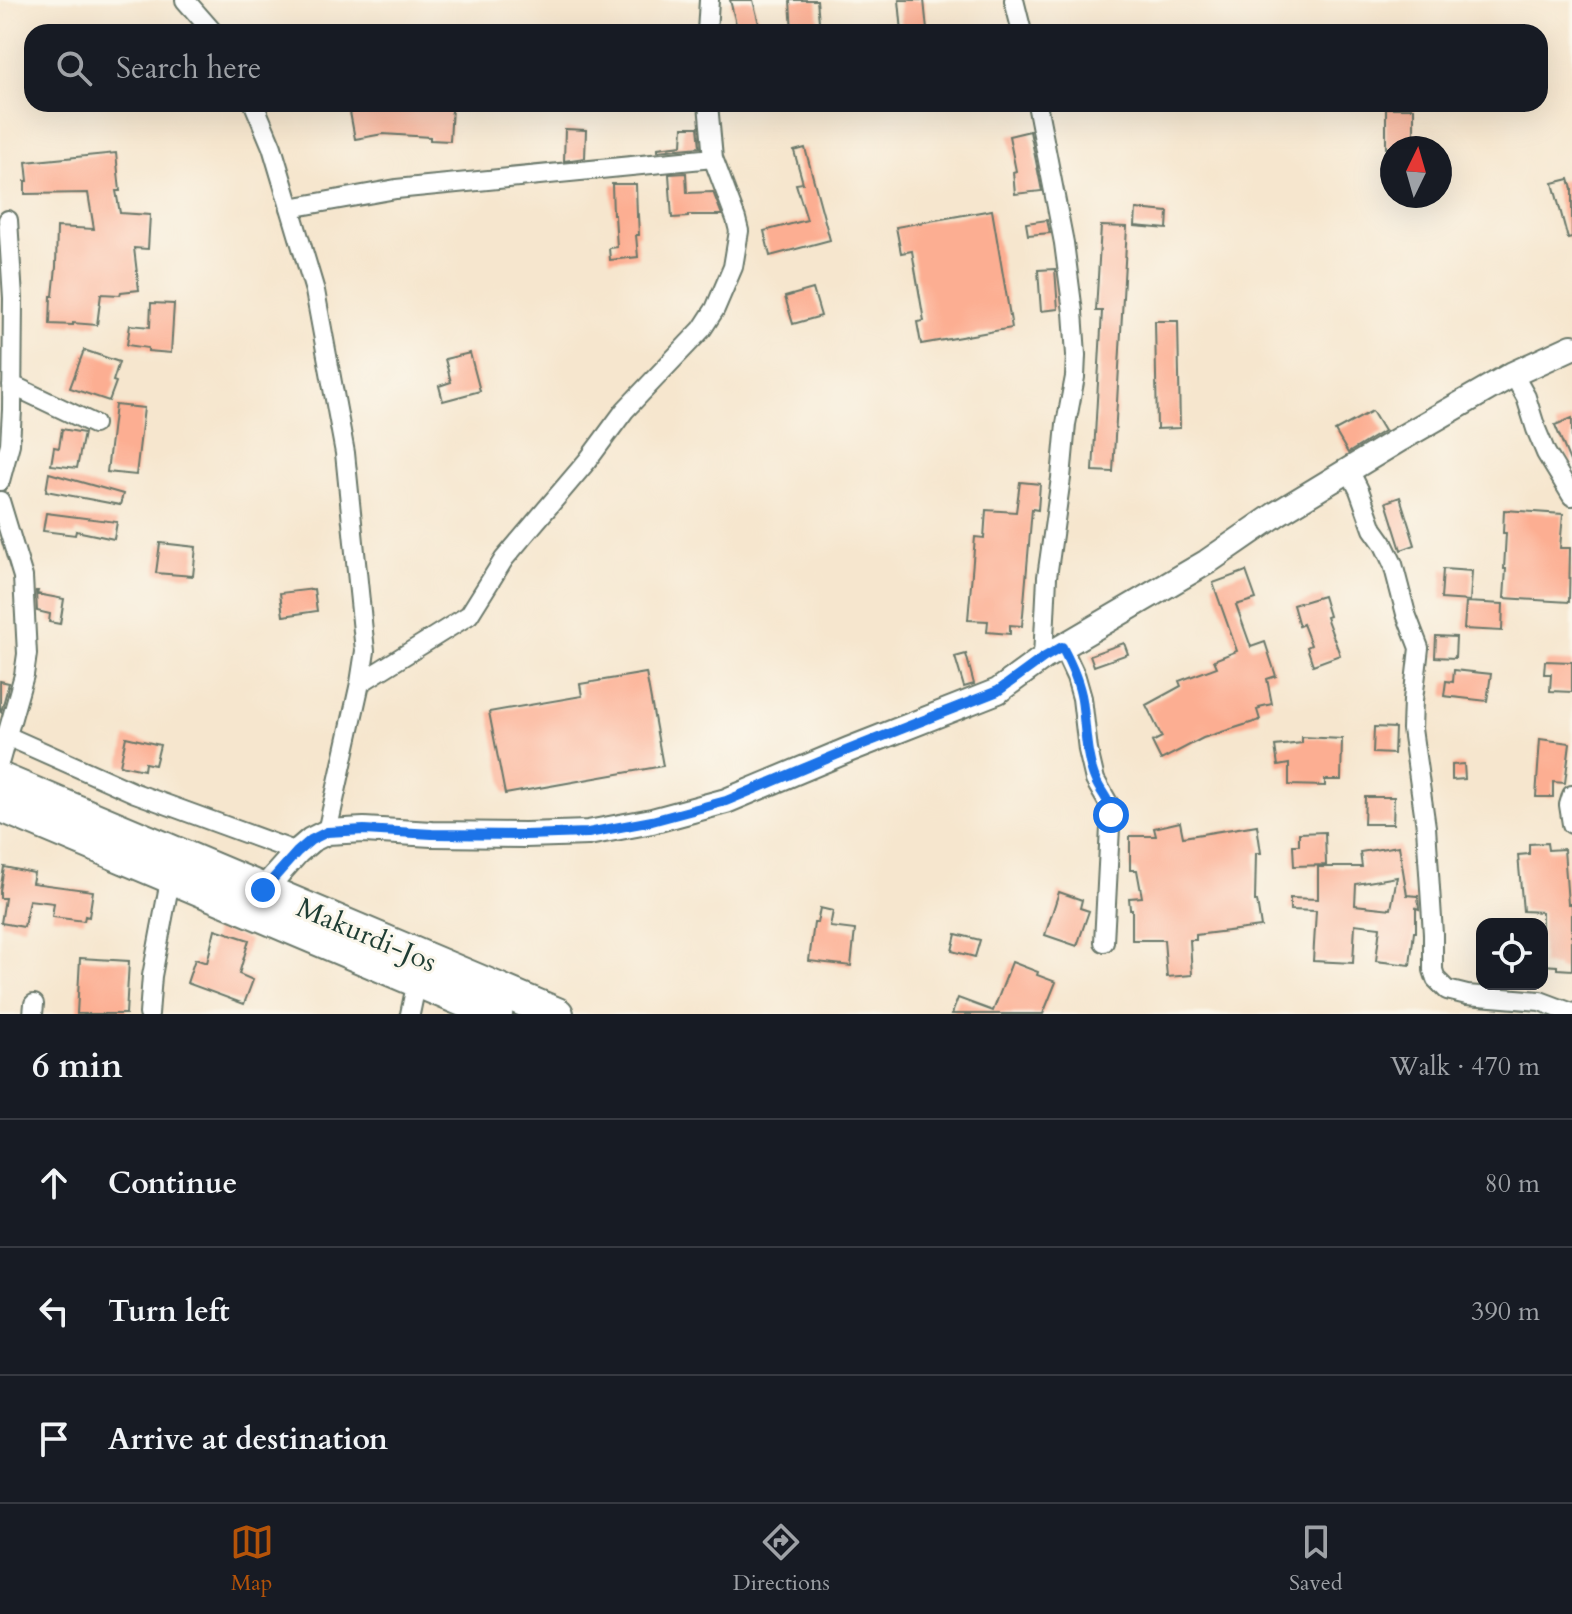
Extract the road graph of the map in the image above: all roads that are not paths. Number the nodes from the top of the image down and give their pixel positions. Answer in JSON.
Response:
{"nodes":[{"id":1,"x":185,"y":0,"type":"edge"},
{"id":2,"x":709,"y":0,"type":"edge"},
{"id":3,"x":1014,"y":0,"type":"edge"},
{"id":4,"x":206,"y":24,"type":"edge"},
{"id":5,"x":708,"y":24,"type":"edge"},
{"id":6,"x":1020,"y":24,"type":"edge"},
{"id":7,"x":257,"y":112,"type":"edge"},
{"id":8,"x":709,"y":112,"type":"edge"},
{"id":9,"x":1039,"y":112,"type":"edge"},
{"id":10,"x":713,"y":158,"type":"junction"},
{"id":11,"x":290,"y":208,"type":"junction"},
{"id":12,"x":8,"y":220,"type":"dead end"},
{"id":13,"x":1572,"y":347,"type":"edge"},
{"id":14,"x":1513,"y":374,"type":"junction"},
{"id":15,"x":12,"y":385,"type":"junction"},
{"id":16,"x":94,"y":424,"type":"dead end"},
{"id":17,"x":1349,"y":470,"type":"junction"},
{"id":18,"x":0,"y":481,"type":"edge"},
{"id":19,"x":1572,"y":496,"type":"edge"},
{"id":20,"x":0,"y":501,"type":"edge"},
{"id":21,"x":1053,"y":652,"type":"junction"},
{"id":22,"x":360,"y":683,"type":"junction"},
{"id":23,"x":7,"y":736,"type":"junction"},
{"id":24,"x":0,"y":760,"type":"edge"},
{"id":25,"x":1572,"y":795,"type":"edge"},
{"id":26,"x":11,"y":797,"type":"edge"},
{"id":27,"x":1572,"y":824,"type":"edge"},
{"id":28,"x":327,"y":832,"type":"junction"},
{"id":29,"x":297,"y":852,"type":"junction"},
{"id":30,"x":171,"y":875,"type":"junction"},
{"id":31,"x":263,"y":890,"type":"junction"},
{"id":32,"x":1104,"y":942,"type":"dead end"},
{"id":33,"x":417,"y":981,"type":"junction"},
{"id":34,"x":1572,"y":1013,"type":"edge"},
{"id":35,"x":149,"y":1014,"type":"edge"},
{"id":36,"x":410,"y":1014,"type":"edge"},
{"id":37,"x":496,"y":1014,"type":"edge"},
{"id":38,"x":557,"y":1014,"type":"edge"}],
"edges":[{"from":1,"to":4,"type":"street"},
{"from":2,"to":5,"type":"street"},
{"from":3,"to":6,"type":"street"},
{"from":7,"to":11,"type":"street"},
{"from":8,"to":10,"type":"street"},
{"from":9,"to":21,"type":"street"},
{"from":10,"to":11,"type":"street"},
{"from":10,"to":22,"type":"street"},
{"from":11,"to":22,"type":"street"},
{"from":12,"to":15,"type":"street"},
{"from":13,"to":14,"type":"street"},
{"from":14,"to":17,"type":"street"},
{"from":14,"to":19,"type":"street"},
{"from":15,"to":16,"type":"street"},
{"from":15,"to":18,"type":"street"},
{"from":17,"to":21,"type":"street"},
{"from":17,"to":34,"type":"street"},
{"from":20,"to":23,"type":"street"},
{"from":21,"to":28,"type":"street"},
{"from":21,"to":32,"type":"street"},
{"from":22,"to":28,"type":"street"},
{"from":23,"to":24,"type":"street"},
{"from":23,"to":29,"type":"street"},
{"from":25,"to":27,"type":"street"},
{"from":26,"to":30,"type":"highway","name":"Makurdi-Jos"},
{"from":26,"to":31,"type":"highway","name":"Makurdi-Jos"},
{"from":28,"to":29,"type":"street"},
{"from":29,"to":31,"type":"street"},
{"from":30,"to":33,"type":"highway","name":"Makurdi-Jos"},
{"from":30,"to":35,"type":"street"},
{"from":31,"to":38,"type":"highway","name":"Makurdi-Jos"},
{"from":33,"to":36,"type":"street"},
{"from":33,"to":37,"type":"highway","name":"Makurdi-Jos"}]}
